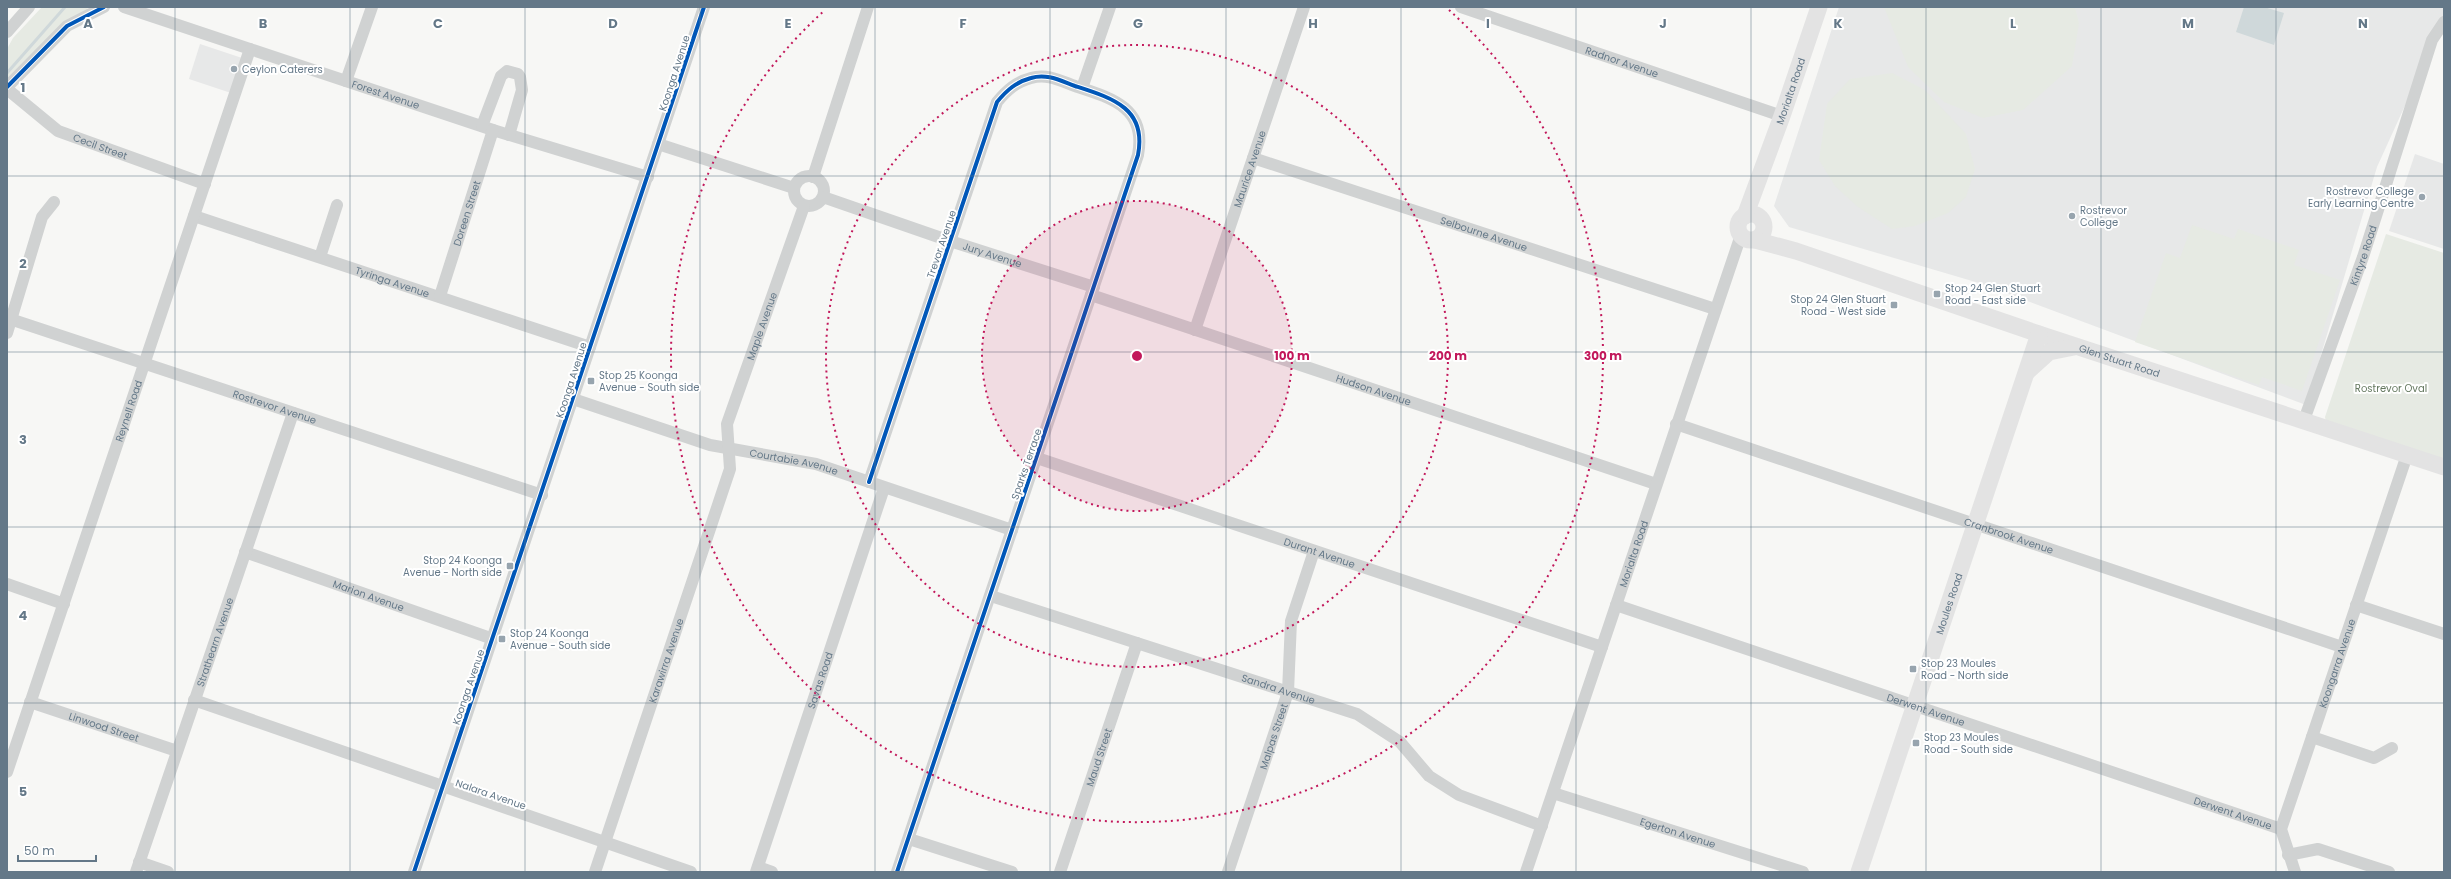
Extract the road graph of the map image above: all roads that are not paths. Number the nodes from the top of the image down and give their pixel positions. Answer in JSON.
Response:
{"nodes":[{"id":1,"x":29,"y":7,"type":"edge"},
{"id":2,"x":104,"y":7,"type":"edge"},
{"id":3,"x":124,"y":7,"type":"edge"},
{"id":4,"x":372,"y":7,"type":"edge"},
{"id":5,"x":704,"y":7,"type":"edge"},
{"id":6,"x":868,"y":7,"type":"edge"},
{"id":7,"x":1110,"y":7,"type":"edge"},
{"id":8,"x":1304,"y":7,"type":"edge"},
{"id":9,"x":1461,"y":7,"type":"edge"},
{"id":10,"x":1819,"y":7,"type":"edge"},
{"id":11,"x":2444,"y":22,"type":"edge"},
{"id":12,"x":7,"y":32,"type":"edge"},
{"id":13,"x":250,"y":49,"type":"junction"},
{"id":14,"x":346,"y":81,"type":"junction"},
{"id":15,"x":7,"y":88,"type":"edge"},
{"id":16,"x":1082,"y":88,"type":"junction"},
{"id":17,"x":1782,"y":116,"type":"junction"},
{"id":18,"x":487,"y":128,"type":"junction"},
{"id":19,"x":509,"y":135,"type":"junction"},
{"id":20,"x":658,"y":144,"type":"junction"},
{"id":21,"x":1253,"y":158,"type":"junction"},
{"id":22,"x":1761,"y":175,"type":"junction"},
{"id":23,"x":648,"y":177,"type":"junction"},
{"id":24,"x":813,"y":177,"type":"junction"},
{"id":25,"x":205,"y":184,"type":"junction"},
{"id":26,"x":794,"y":188,"type":"junction"},
{"id":27,"x":823,"y":197,"type":"junction"},
{"id":28,"x":54,"y":202,"type":"dead end"},
{"id":29,"x":337,"y":205,"type":"dead end"},
{"id":30,"x":804,"y":206,"type":"junction"},
{"id":31,"x":194,"y":216,"type":"junction"},
{"id":32,"x":1756,"y":231,"type":"junction"},
{"id":33,"x":950,"y":241,"type":"junction"},
{"id":34,"x":320,"y":257,"type":"junction"},
{"id":35,"x":1093,"y":291,"type":"junction"},
{"id":36,"x":440,"y":296,"type":"junction"},
{"id":37,"x":1715,"y":309,"type":"junction"},
{"id":38,"x":9,"y":318,"type":"edge"},
{"id":39,"x":1195,"y":330,"type":"junction"},
{"id":40,"x":7,"y":333,"type":"edge"},
{"id":41,"x":2039,"y":334,"type":"junction"},
{"id":42,"x":2076,"y":346,"type":"junction"},
{"id":43,"x":590,"y":347,"type":"junction"},
{"id":44,"x":144,"y":364,"type":"junction"},
{"id":45,"x":2026,"y":374,"type":"junction"},
{"id":46,"x":573,"y":399,"type":"junction"},
{"id":47,"x":293,"y":413,"type":"junction"},
{"id":48,"x":2304,"y":420,"type":"junction"},
{"id":49,"x":1676,"y":424,"type":"junction"},
{"id":50,"x":730,"y":448,"type":"junction"},
{"id":51,"x":2407,"y":455,"type":"junction"},
{"id":52,"x":1037,"y":458,"type":"junction"},
{"id":53,"x":2444,"y":467,"type":"edge"},
{"id":54,"x":869,"y":482,"type":"junction"},
{"id":55,"x":1656,"y":484,"type":"junction"},
{"id":56,"x":884,"y":488,"type":"junction"},
{"id":57,"x":542,"y":495,"type":"junction"},
{"id":58,"x":1975,"y":524,"type":"junction"},
{"id":59,"x":1012,"y":530,"type":"junction"},
{"id":60,"x":1314,"y":551,"type":"junction"},
{"id":61,"x":245,"y":552,"type":"junction"},
{"id":62,"x":7,"y":584,"type":"edge"},
{"id":63,"x":991,"y":596,"type":"junction"},
{"id":64,"x":64,"y":604,"type":"junction"},
{"id":65,"x":1616,"y":605,"type":"junction"},
{"id":66,"x":2356,"y":605,"type":"junction"},
{"id":67,"x":2444,"y":634,"type":"edge"},
{"id":68,"x":493,"y":639,"type":"junction"},
{"id":69,"x":1137,"y":643,"type":"junction"},
{"id":70,"x":1602,"y":647,"type":"junction"},
{"id":71,"x":2342,"y":648,"type":"junction"},
{"id":72,"x":1288,"y":692,"type":"junction"},
{"id":73,"x":194,"y":700,"type":"junction"},
{"id":74,"x":30,"y":702,"type":"junction"},
{"id":75,"x":1915,"y":706,"type":"junction"},
{"id":76,"x":2312,"y":737,"type":"junction"},
{"id":77,"x":2392,"y":748,"type":"dead end"},
{"id":78,"x":177,"y":751,"type":"junction"},
{"id":79,"x":7,"y":772,"type":"edge"},
{"id":80,"x":443,"y":786,"type":"junction"},
{"id":81,"x":1553,"y":793,"type":"junction"},
{"id":82,"x":1542,"y":826,"type":"junction"},
{"id":83,"x":2281,"y":829,"type":"junction"},
{"id":84,"x":909,"y":839,"type":"junction"},
{"id":85,"x":605,"y":841,"type":"junction"},
{"id":86,"x":2288,"y":854,"type":"junction"},
{"id":87,"x":138,"y":867,"type":"edge"},
{"id":88,"x":757,"y":870,"type":"edge"},
{"id":89,"x":168,"y":872,"type":"edge"},
{"id":90,"x":414,"y":872,"type":"edge"},
{"id":91,"x":594,"y":872,"type":"edge"},
{"id":92,"x":691,"y":872,"type":"edge"},
{"id":93,"x":772,"y":872,"type":"edge"},
{"id":94,"x":897,"y":872,"type":"edge"},
{"id":95,"x":1012,"y":872,"type":"edge"},
{"id":96,"x":1060,"y":872,"type":"edge"},
{"id":97,"x":1228,"y":872,"type":"edge"},
{"id":98,"x":1526,"y":872,"type":"edge"},
{"id":99,"x":1803,"y":872,"type":"edge"},
{"id":100,"x":1859,"y":872,"type":"edge"},
{"id":101,"x":2295,"y":872,"type":"edge"},
{"id":102,"x":2389,"y":872,"type":"edge"}],
"edges":[{"from":1,"to":12,"type":"street"},
{"from":2,"to":15,"type":"street"},
{"from":3,"to":13,"type":"street","name":"Forest Avenue"},
{"from":4,"to":14,"type":"street"},
{"from":5,"to":20,"type":"street","name":"Koonga Avenue"},
{"from":6,"to":24,"type":"street"},
{"from":7,"to":16,"type":"street"},
{"from":8,"to":21,"type":"street","name":"Maurice Avenue"},
{"from":9,"to":17,"type":"street","name":"Radnor Avenue"},
{"from":10,"to":17,"type":"main road","name":"Morialta Road"},
{"from":11,"to":48,"type":"street","name":"Kintyre Road"},
{"from":13,"to":14,"type":"street","name":"Forest Avenue"},
{"from":13,"to":25,"type":"street","name":"Reynell Road"},
{"from":14,"to":18,"type":"street","name":"Forest Avenue"},
{"from":15,"to":25,"type":"street","name":"Cecil Street"},
{"from":16,"to":33,"type":"street","name":"Trevor Avenue"},
{"from":16,"to":35,"type":"street","name":"Sparks Terrace"},
{"from":17,"to":22,"type":"main road","name":"Morialta Road"},
{"from":18,"to":19,"type":"street","name":"Forest Avenue"},
{"from":18,"to":19,"type":"street","name":"Doreen Street"},
{"from":18,"to":36,"type":"street","name":"Doreen Street"},
{"from":19,"to":23,"type":"street","name":"Forest Avenue"},
{"from":20,"to":23,"type":"street","name":"Koonga Avenue"},
{"from":20,"to":26,"type":"street"},
{"from":21,"to":37,"type":"street","name":"Selbourne Avenue"},
{"from":21,"to":39,"type":"street","name":"Maurice Avenue"},
{"from":22,"to":32,"type":"main road","name":"Morialta Road"},
{"from":22,"to":32,"type":"main road","name":"Morialta Road"},
{"from":23,"to":43,"type":"street","name":"Koonga Avenue"},
{"from":24,"to":26,"type":"street"},
{"from":24,"to":27,"type":"street"},
{"from":25,"to":31,"type":"street","name":"Reynell Road"},
{"from":26,"to":30,"type":"street"},
{"from":27,"to":30,"type":"street"},
{"from":27,"to":33,"type":"street","name":"Jury Avenue"},
{"from":28,"to":38,"type":"street"},
{"from":29,"to":34,"type":"street"},
{"from":30,"to":50,"type":"street","name":"Maple Avenue"},
{"from":31,"to":34,"type":"street","name":"Tyringa Avenue"},
{"from":31,"to":44,"type":"street","name":"Reynell Road"},
{"from":32,"to":37,"type":"street","name":"Morialta Road"},
{"from":32,"to":41,"type":"main road","name":"Glen Stuart Road"},
{"from":33,"to":35,"type":"street","name":"Jury Avenue"},
{"from":33,"to":54,"type":"street","name":"Trevor Avenue"},
{"from":34,"to":36,"type":"street","name":"Tyringa Avenue"},
{"from":35,"to":39,"type":"street","name":"Hudson Avenue"},
{"from":35,"to":52,"type":"street","name":"Sparks Terrace"},
{"from":36,"to":43,"type":"street","name":"Tyringa Avenue"},
{"from":37,"to":49,"type":"street","name":"Morialta Road"},
{"from":38,"to":40,"type":"street"},
{"from":38,"to":44,"type":"street","name":"Rostrevor Avenue"},
{"from":39,"to":55,"type":"street","name":"Hudson Avenue"},
{"from":41,"to":42,"type":"main road","name":"Glen Stuart Road"},
{"from":41,"to":45,"type":"main road","name":"Moules Road"},
{"from":42,"to":45,"type":"main road"},
{"from":42,"to":48,"type":"main road","name":"Glen Stuart Road"},
{"from":43,"to":46,"type":"street","name":"Koonga Avenue"},
{"from":44,"to":47,"type":"street","name":"Rostrevor Avenue"},
{"from":44,"to":64,"type":"street","name":"Reynell Road"},
{"from":45,"to":58,"type":"main road","name":"Moules Road"},
{"from":46,"to":50,"type":"street","name":"Courtabie Avenue"},
{"from":46,"to":57,"type":"street","name":"Koonga Avenue"},
{"from":47,"to":57,"type":"street","name":"Rostrevor Avenue"},
{"from":47,"to":61,"type":"street","name":"Strathearn Avenue"},
{"from":48,"to":51,"type":"main road","name":"Glen Stuart Road"},
{"from":49,"to":55,"type":"street","name":"Morialta Road"},
{"from":49,"to":58,"type":"street","name":"Cranbrook Avenue"},
{"from":50,"to":54,"type":"street","name":"Courtabie Avenue"},
{"from":50,"to":85,"type":"street","name":"Karawirra Avenue"},
{"from":51,"to":53,"type":"main road","name":"Glen Stuart Road"},
{"from":51,"to":66,"type":"street","name":"Koongarra Avenue"},
{"from":52,"to":59,"type":"street","name":"Sparks Terrace"},
{"from":52,"to":60,"type":"street","name":"Durant Avenue"},
{"from":54,"to":56,"type":"street","name":"Courtabie Avenue"},
{"from":55,"to":65,"type":"street","name":"Morialta Road"},
{"from":56,"to":59,"type":"street","name":"Courtabie Avenue"},
{"from":56,"to":88,"type":"street","name":"Savas Road"},
{"from":57,"to":68,"type":"street","name":"Koonga Avenue"},
{"from":58,"to":71,"type":"street","name":"Cranbrook Avenue"},
{"from":58,"to":75,"type":"main road","name":"Moules Road"},
{"from":59,"to":63,"type":"street","name":"Sparks Terrace"},
{"from":60,"to":70,"type":"street","name":"Durant Avenue"},
{"from":60,"to":72,"type":"street","name":"Malpas Street"},
{"from":61,"to":68,"type":"street","name":"Marion Avenue"},
{"from":61,"to":73,"type":"street","name":"Strathearn Avenue"},
{"from":62,"to":64,"type":"street"},
{"from":63,"to":69,"type":"street","name":"Sandra Avenue"},
{"from":63,"to":84,"type":"street","name":"Sparks Terrace"},
{"from":64,"to":74,"type":"street","name":"Reynell Road"},
{"from":65,"to":70,"type":"street","name":"Morialta Road"},
{"from":65,"to":75,"type":"street","name":"Derwent Avenue"},
{"from":66,"to":67,"type":"street"},
{"from":66,"to":71,"type":"street","name":"Koongarra Avenue"},
{"from":68,"to":80,"type":"street","name":"Koonga Avenue"},
{"from":69,"to":72,"type":"street","name":"Sandra Avenue"},
{"from":69,"to":96,"type":"street","name":"Maud Street"},
{"from":70,"to":81,"type":"street","name":"Morialta Road"},
{"from":71,"to":76,"type":"street","name":"Koongarra Avenue"},
{"from":72,"to":82,"type":"street","name":"Sandra Avenue"},
{"from":72,"to":97,"type":"street","name":"Malpas Street"},
{"from":73,"to":78,"type":"street","name":"Strathearn Avenue"},
{"from":73,"to":80,"type":"street","name":"Nalara Avenue"},
{"from":74,"to":78,"type":"street","name":"Linwood Street"},
{"from":74,"to":79,"type":"street","name":"Reynell Road"},
{"from":75,"to":83,"type":"street","name":"Derwent Avenue"},
{"from":75,"to":100,"type":"main road","name":"Moules Road"},
{"from":76,"to":77,"type":"street"},
{"from":76,"to":83,"type":"street","name":"Koongarra Avenue"},
{"from":78,"to":87,"type":"street","name":"Strathearn Avenue"},
{"from":80,"to":85,"type":"street","name":"Nalara Avenue"},
{"from":80,"to":90,"type":"street","name":"Koonga Avenue"},
{"from":81,"to":82,"type":"street","name":"Morialta Road"},
{"from":81,"to":99,"type":"street","name":"Egerton Avenue"},
{"from":82,"to":98,"type":"street","name":"Morialta Road"},
{"from":83,"to":86,"type":"street"},
{"from":84,"to":94,"type":"street","name":"Sparks Terrace"},
{"from":84,"to":95,"type":"street"},
{"from":85,"to":91,"type":"street","name":"Karawirra Avenue"},
{"from":85,"to":92,"type":"street","name":"Nalara Avenue"},
{"from":86,"to":101,"type":"street"},
{"from":86,"to":102,"type":"street"},
{"from":87,"to":89,"type":"street"},
{"from":88,"to":93,"type":"street"}]}
